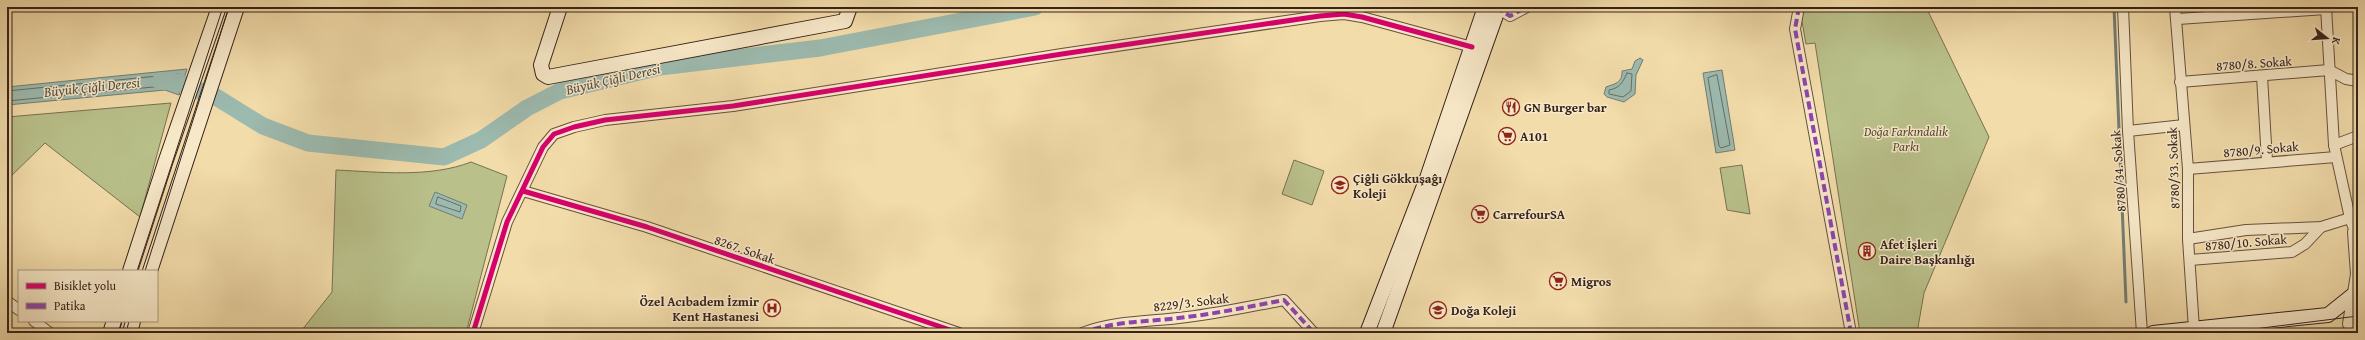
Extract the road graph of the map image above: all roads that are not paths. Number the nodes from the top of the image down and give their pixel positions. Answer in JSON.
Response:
{"nodes":[{"id":1,"x":219,"y":7,"type":"edge"},
{"id":2,"x":237,"y":7,"type":"edge"},
{"id":3,"x":560,"y":7,"type":"edge"},
{"id":4,"x":850,"y":7,"type":"edge"},
{"id":5,"x":1527,"y":7,"type":"edge"},
{"id":6,"x":1799,"y":7,"type":"edge"},
{"id":7,"x":2123,"y":7,"type":"edge"},
{"id":8,"x":2176,"y":7,"type":"edge"},
{"id":9,"x":1495,"y":8,"type":"edge"},
{"id":10,"x":2326,"y":8,"type":"edge"},
{"id":11,"x":2178,"y":19,"type":"junction"},
{"id":12,"x":1472,"y":47,"type":"junction"},
{"id":13,"x":2329,"y":70,"type":"junction"},
{"id":14,"x":2262,"y":76,"type":"junction"},
{"id":15,"x":2358,"y":80,"type":"edge"},
{"id":16,"x":2180,"y":82,"type":"junction"},
{"id":17,"x":2184,"y":125,"type":"junction"},
{"id":18,"x":2128,"y":132,"type":"junction"},
{"id":19,"x":2358,"y":136,"type":"edge"},
{"id":20,"x":2334,"y":145,"type":"junction"},
{"id":21,"x":2336,"y":157,"type":"junction"},
{"id":22,"x":2267,"y":161,"type":"junction"},
{"id":23,"x":2188,"y":169,"type":"junction"},
{"id":24,"x":523,"y":191,"type":"junction"},
{"id":25,"x":2350,"y":218,"type":"junction"},
{"id":26,"x":2321,"y":227,"type":"junction"},
{"id":27,"x":2353,"y":230,"type":"junction"},
{"id":28,"x":2188,"y":239,"type":"junction"},
{"id":29,"x":2358,"y":240,"type":"edge"},
{"id":30,"x":2190,"y":260,"type":"junction"},
{"id":31,"x":130,"y":270,"type":"edge"},
{"id":32,"x":150,"y":270,"type":"edge"},
{"id":33,"x":2355,"y":293,"type":"edge"},
{"id":34,"x":7,"y":301,"type":"edge"},
{"id":35,"x":18,"y":309,"type":"edge"},
{"id":36,"x":35,"y":322,"type":"edge"},
{"id":37,"x":114,"y":322,"type":"edge"},
{"id":38,"x":133,"y":322,"type":"edge"},
{"id":39,"x":2194,"y":329,"type":"junction"},
{"id":40,"x":50,"y":333,"type":"edge"},
{"id":41,"x":110,"y":333,"type":"edge"},
{"id":42,"x":130,"y":333,"type":"edge"},
{"id":43,"x":473,"y":333,"type":"edge"},
{"id":44,"x":959,"y":333,"type":"edge"},
{"id":45,"x":1082,"y":333,"type":"edge"},
{"id":46,"x":1314,"y":333,"type":"edge"},
{"id":47,"x":1367,"y":333,"type":"edge"},
{"id":48,"x":1383,"y":333,"type":"edge"},
{"id":49,"x":1851,"y":333,"type":"edge"},
{"id":50,"x":2142,"y":333,"type":"edge"},
{"id":51,"x":2153,"y":333,"type":"edge"},
{"id":52,"x":2358,"y":333,"type":"edge"}],
"edges":[{"from":1,"to":31,"type":"street"},
{"from":2,"to":32,"type":"street"},
{"from":3,"to":4,"type":"street"},
{"from":5,"to":9,"type":"street"},
{"from":6,"to":49,"type":"street"},
{"from":7,"to":18,"type":"street","name":"8780/34. Sokak"},
{"from":8,"to":11,"type":"street","name":"8780/33. Sokak"},
{"from":9,"to":12,"type":"street"},
{"from":9,"to":48,"type":"street"},
{"from":10,"to":11,"type":"street"},
{"from":10,"to":13,"type":"street"},
{"from":11,"to":16,"type":"street","name":"8780/33. Sokak"},
{"from":12,"to":24,"type":"street"},
{"from":12,"to":47,"type":"street"},
{"from":13,"to":14,"type":"street","name":"8780/8. Sokak"},
{"from":13,"to":15,"type":"street"},
{"from":13,"to":20,"type":"street"},
{"from":14,"to":16,"type":"street","name":"8780/8. Sokak"},
{"from":14,"to":22,"type":"street"},
{"from":16,"to":17,"type":"street","name":"8780/33. Sokak"},
{"from":17,"to":18,"type":"street"},
{"from":17,"to":23,"type":"street","name":"8780/33. Sokak"},
{"from":18,"to":50,"type":"street","name":"8780/34. Sokak"},
{"from":19,"to":20,"type":"street"},
{"from":20,"to":21,"type":"street"},
{"from":21,"to":22,"type":"street","name":"8780/9. Sokak"},
{"from":21,"to":25,"type":"street"},
{"from":22,"to":23,"type":"street","name":"8780/9. Sokak"},
{"from":23,"to":28,"type":"street","name":"8780/33. Sokak"},
{"from":24,"to":43,"type":"street"},
{"from":24,"to":44,"type":"street","name":"8267. Sokak"},
{"from":25,"to":26,"type":"street","name":"8780/10. Sokak"},
{"from":25,"to":27,"type":"street"},
{"from":26,"to":28,"type":"street","name":"8780/10. Sokak"},
{"from":26,"to":30,"type":"street","name":"8780/10. Sokak"},
{"from":27,"to":29,"type":"street"},
{"from":27,"to":33,"type":"street"},
{"from":28,"to":30,"type":"street","name":"8780/33. Sokak"},
{"from":30,"to":39,"type":"street","name":"8780/33. Sokak"},
{"from":33,"to":39,"type":"street"},
{"from":33,"to":52,"type":"street"},
{"from":34,"to":35,"type":"street"},
{"from":36,"to":40,"type":"street"},
{"from":37,"to":41,"type":"street"},
{"from":38,"to":42,"type":"street"},
{"from":39,"to":51,"type":"street"},
{"from":45,"to":46,"type":"street","name":"8229/3. Sokak"}]}
